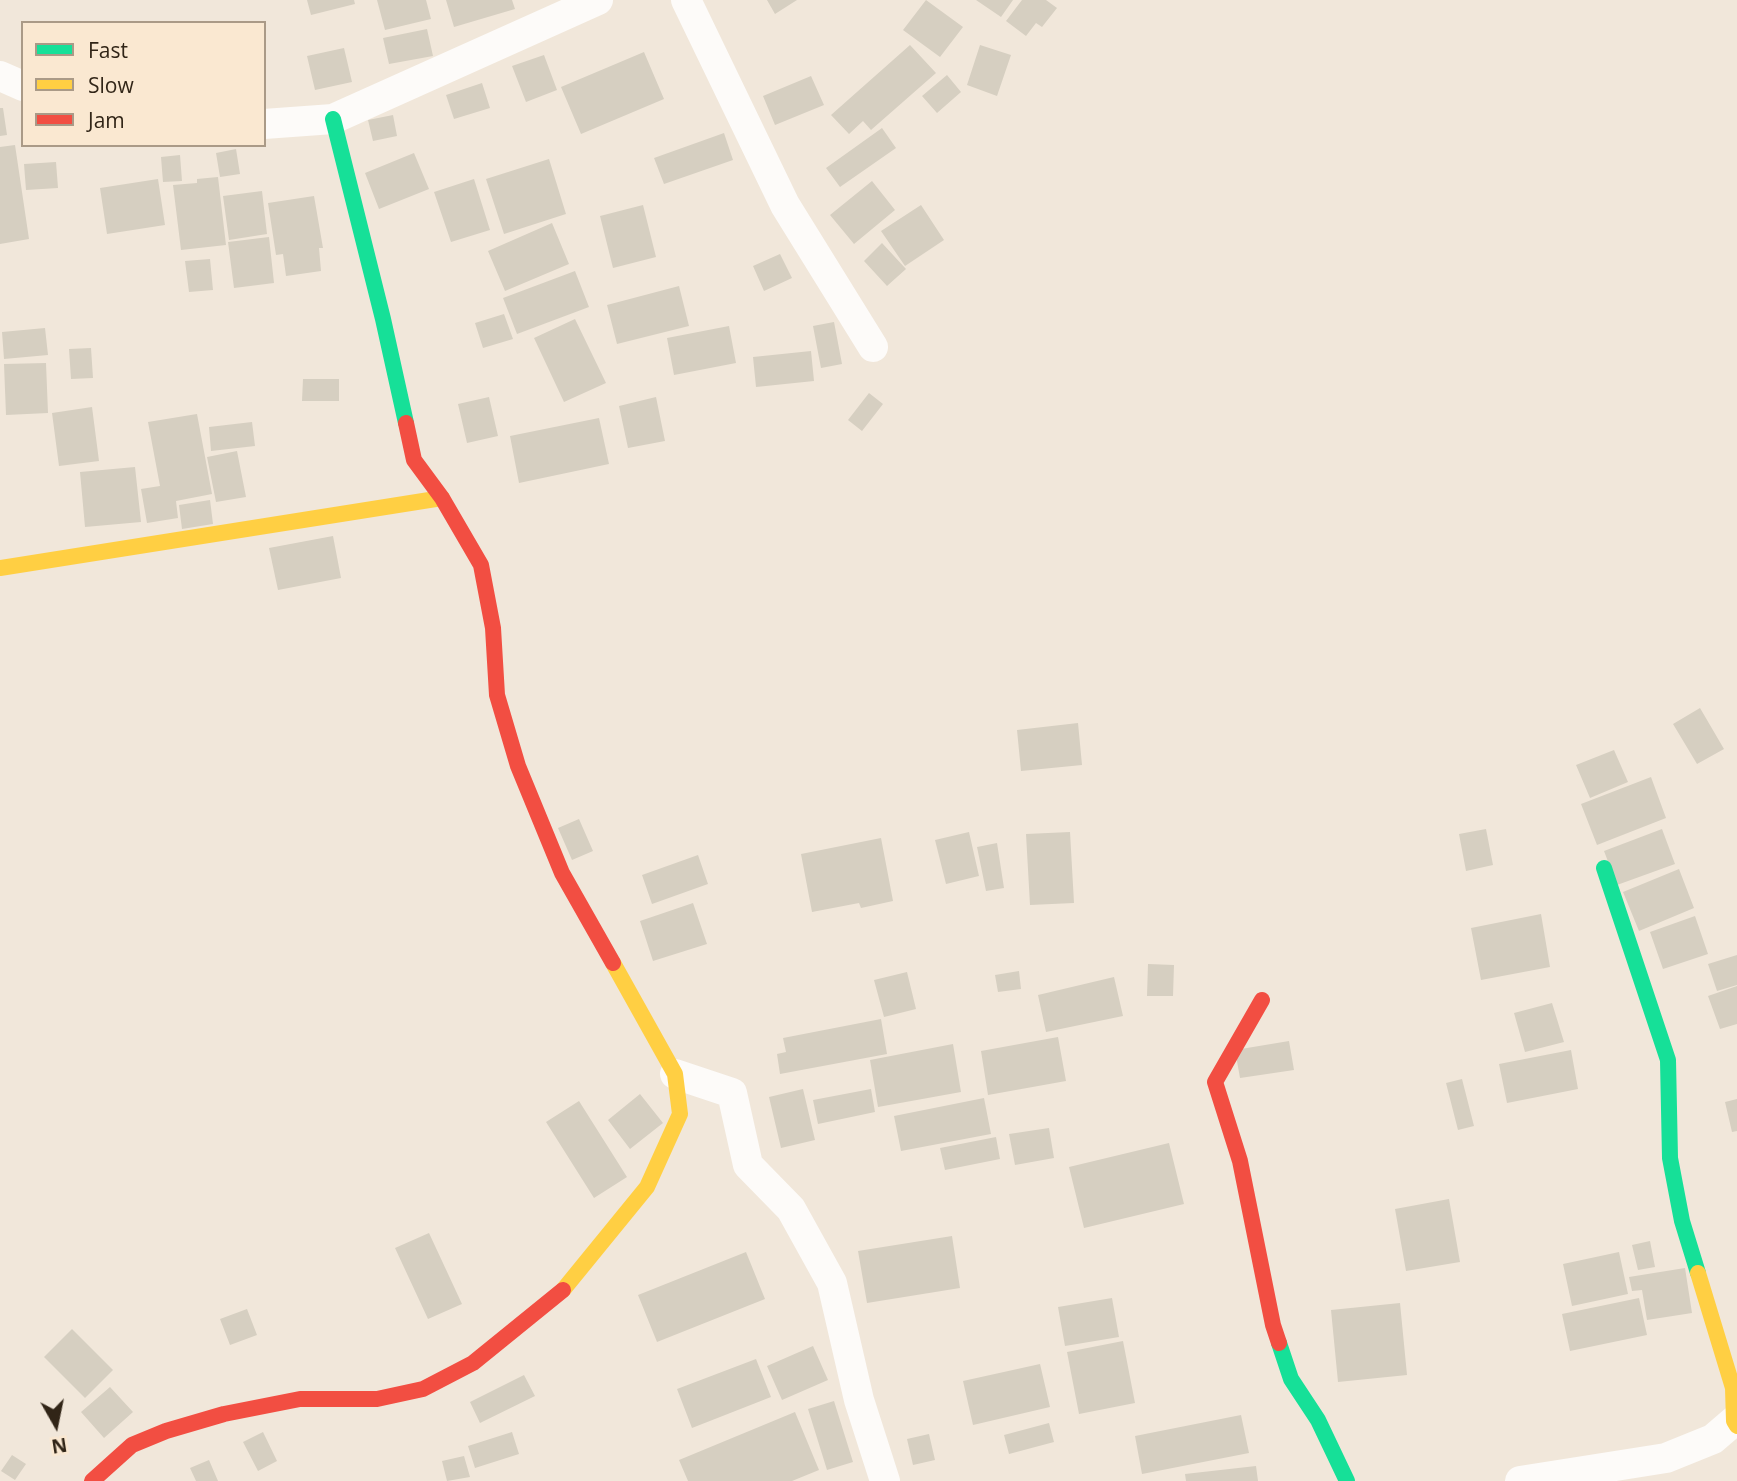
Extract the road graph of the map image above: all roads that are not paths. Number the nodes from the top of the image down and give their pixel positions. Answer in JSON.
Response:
{"nodes":[{"id":1,"x":598,"y":0,"type":"edge"},
{"id":2,"x":686,"y":0,"type":"edge"},
{"id":3,"x":0,"y":76,"type":"edge"},
{"id":4,"x":21,"y":85,"type":"edge"},
{"id":5,"x":333,"y":119,"type":"junction"},
{"id":6,"x":266,"y":124,"type":"edge"},
{"id":7,"x":873,"y":346,"type":"dead end"},
{"id":8,"x":442,"y":498,"type":"junction"},
{"id":9,"x":0,"y":568,"type":"edge"},
{"id":10,"x":1604,"y":868,"type":"dead end"},
{"id":11,"x":1262,"y":1000,"type":"dead end"},
{"id":12,"x":675,"y":1074,"type":"junction"},
{"id":13,"x":732,"y":1093,"type":"junction"},
{"id":14,"x":680,"y":1114,"type":"junction"},
{"id":15,"x":1735,"y":1386,"type":"edge"},
{"id":16,"x":1736,"y":1423,"type":"edge"},
{"id":17,"x":92,"y":1481,"type":"edge"},
{"id":18,"x":885,"y":1481,"type":"edge"},
{"id":19,"x":1347,"y":1481,"type":"edge"},
{"id":20,"x":1520,"y":1481,"type":"edge"}],
"edges":[{"from":1,"to":5,"type":"street"},
{"from":2,"to":7,"type":"street"},
{"from":3,"to":4,"type":"street"},
{"from":5,"to":6,"type":"street"},
{"from":5,"to":8,"type":"street"},
{"from":8,"to":9,"type":"street"},
{"from":8,"to":12,"type":"street"},
{"from":10,"to":15,"type":"street"},
{"from":11,"to":19,"type":"street"},
{"from":12,"to":13,"type":"street"},
{"from":12,"to":14,"type":"street"},
{"from":13,"to":14,"type":"street"},
{"from":13,"to":18,"type":"street"},
{"from":14,"to":17,"type":"street"},
{"from":15,"to":16,"type":"street"},
{"from":16,"to":20,"type":"street"}]}
